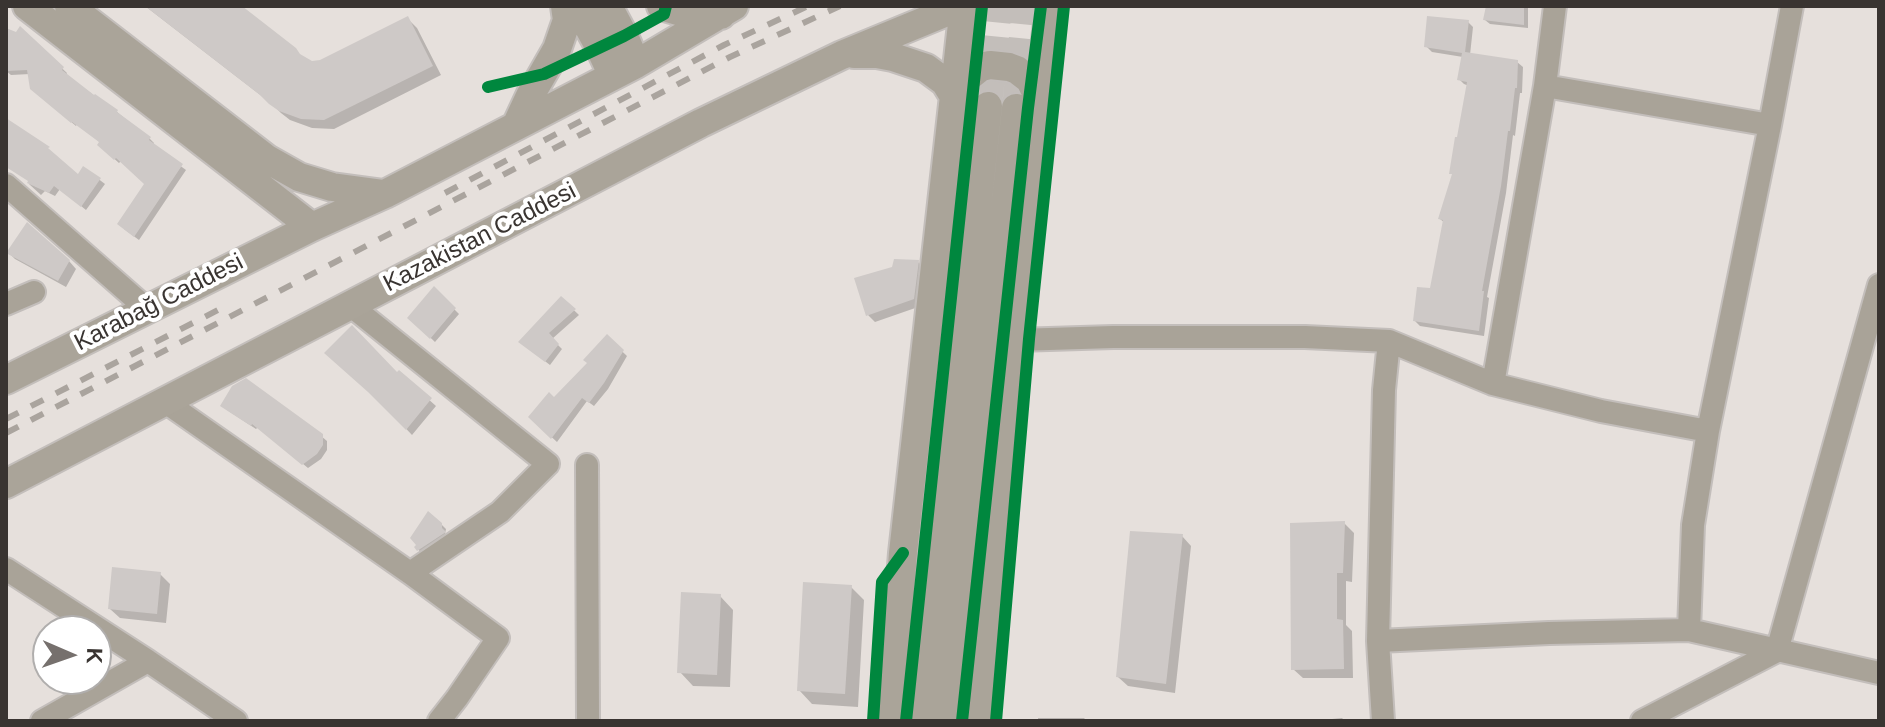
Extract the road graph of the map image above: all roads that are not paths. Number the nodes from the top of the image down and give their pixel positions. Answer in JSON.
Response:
{"nodes":[{"id":1,"x":27,"y":6,"type":"edge"},
{"id":2,"x":69,"y":6,"type":"edge"},
{"id":3,"x":565,"y":6,"type":"edge"},
{"id":4,"x":577,"y":6,"type":"edge"},
{"id":5,"x":608,"y":6,"type":"edge"},
{"id":6,"x":661,"y":6,"type":"edge"},
{"id":7,"x":963,"y":6,"type":"edge"},
{"id":8,"x":1555,"y":6,"type":"edge"},
{"id":9,"x":1792,"y":6,"type":"edge"},
{"id":10,"x":1047,"y":9,"type":"edge"},
{"id":11,"x":728,"y":11,"type":"edge"},
{"id":12,"x":842,"y":55,"type":"junction"},
{"id":13,"x":625,"y":70,"type":"junction"},
{"id":14,"x":1545,"y":86,"type":"junction"},
{"id":15,"x":953,"y":95,"type":"junction"},
{"id":16,"x":1028,"y":104,"type":"junction"},
{"id":17,"x":988,"y":106,"type":"tunnel mouth"},
{"id":18,"x":1770,"y":125,"type":"junction"},
{"id":19,"x":516,"y":126,"type":"junction"},
{"id":20,"x":6,"y":185,"type":"edge"},
{"id":21,"x":385,"y":194,"type":"junction"},
{"id":22,"x":312,"y":227,"type":"junction"},
{"id":23,"x":1879,"y":285,"type":"edge"},
{"id":24,"x":34,"y":292,"type":"dead end"},
{"id":25,"x":6,"y":304,"type":"edge"},
{"id":26,"x":350,"y":305,"type":"junction"},
{"id":27,"x":147,"y":309,"type":"junction"},
{"id":28,"x":1017,"y":340,"type":"junction"},
{"id":29,"x":1389,"y":341,"type":"junction"},
{"id":30,"x":6,"y":380,"type":"edge"},
{"id":31,"x":1493,"y":384,"type":"junction"},
{"id":32,"x":164,"y":401,"type":"junction"},
{"id":33,"x":1708,"y":431,"type":"junction"},
{"id":34,"x":587,"y":465,"type":"dead end"},
{"id":35,"x":6,"y":484,"type":"edge"},
{"id":36,"x":6,"y":569,"type":"edge"},
{"id":37,"x":410,"y":573,"type":"junction"},
{"id":38,"x":1689,"y":630,"type":"junction"},
{"id":39,"x":1378,"y":641,"type":"junction"},
{"id":40,"x":1777,"y":651,"type":"junction"},
{"id":41,"x":148,"y":661,"type":"junction"},
{"id":42,"x":1879,"y":673,"type":"edge"},
{"id":43,"x":42,"y":721,"type":"edge"},
{"id":44,"x":236,"y":721,"type":"edge"},
{"id":45,"x":439,"y":721,"type":"edge"},
{"id":46,"x":588,"y":721,"type":"edge"},
{"id":47,"x":890,"y":721,"type":"edge"},
{"id":48,"x":922,"y":721,"type":"edge"},
{"id":49,"x":950,"y":721,"type":"edge"},
{"id":50,"x":979,"y":721,"type":"edge"},
{"id":51,"x":1383,"y":721,"type":"edge"},
{"id":52,"x":1642,"y":721,"type":"edge"}],
"edges":[{"from":1,"to":22,"type":"main road"},
{"from":2,"to":21,"type":"main road"},
{"from":3,"to":19,"type":"main road"},
{"from":4,"to":13,"type":"main road"},
{"from":5,"to":13,"type":"main road"},
{"from":6,"to":11,"type":"main road"},
{"from":7,"to":12,"type":"main road","name":"Kazakistan Caddesi"},
{"from":7,"to":15,"type":"main road"},
{"from":8,"to":14,"type":"street"},
{"from":9,"to":18,"type":"street"},
{"from":10,"to":16,"type":"main road"},
{"from":11,"to":13,"type":"main road","name":"Karabağ Caddesi"},
{"from":12,"to":15,"type":"main road"},
{"from":12,"to":26,"type":"main road","name":"Kazakistan Caddesi"},
{"from":13,"to":19,"type":"main road","name":"Karabağ Caddesi"},
{"from":14,"to":18,"type":"street"},
{"from":14,"to":31,"type":"street"},
{"from":15,"to":16,"type":"main road"},
{"from":15,"to":47,"type":"main road"},
{"from":16,"to":28,"type":"main road"},
{"from":16,"to":49,"type":"main road"},
{"from":17,"to":48,"type":"main road"},
{"from":18,"to":33,"type":"street"},
{"from":19,"to":21,"type":"main road","name":"Karabağ Caddesi"},
{"from":20,"to":27,"type":"street"},
{"from":21,"to":22,"type":"main road","name":"Karabağ Caddesi"},
{"from":22,"to":27,"type":"main road","name":"Karabağ Caddesi"},
{"from":23,"to":40,"type":"street"},
{"from":24,"to":25,"type":"street"},
{"from":26,"to":32,"type":"main road","name":"Kazakistan Caddesi"},
{"from":26,"to":37,"type":"street"},
{"from":27,"to":30,"type":"main road","name":"Karabağ Caddesi"},
{"from":28,"to":29,"type":"street"},
{"from":28,"to":50,"type":"main road"},
{"from":29,"to":31,"type":"street"},
{"from":29,"to":39,"type":"street"},
{"from":31,"to":33,"type":"street"},
{"from":32,"to":35,"type":"main road","name":"Kazakistan Caddesi"},
{"from":32,"to":37,"type":"street"},
{"from":33,"to":38,"type":"street"},
{"from":34,"to":46,"type":"street"},
{"from":36,"to":41,"type":"street"},
{"from":37,"to":45,"type":"street"},
{"from":38,"to":39,"type":"street"},
{"from":38,"to":40,"type":"street"},
{"from":39,"to":51,"type":"street"},
{"from":40,"to":42,"type":"street"},
{"from":40,"to":52,"type":"street"},
{"from":41,"to":43,"type":"street"},
{"from":41,"to":44,"type":"street"}]}
